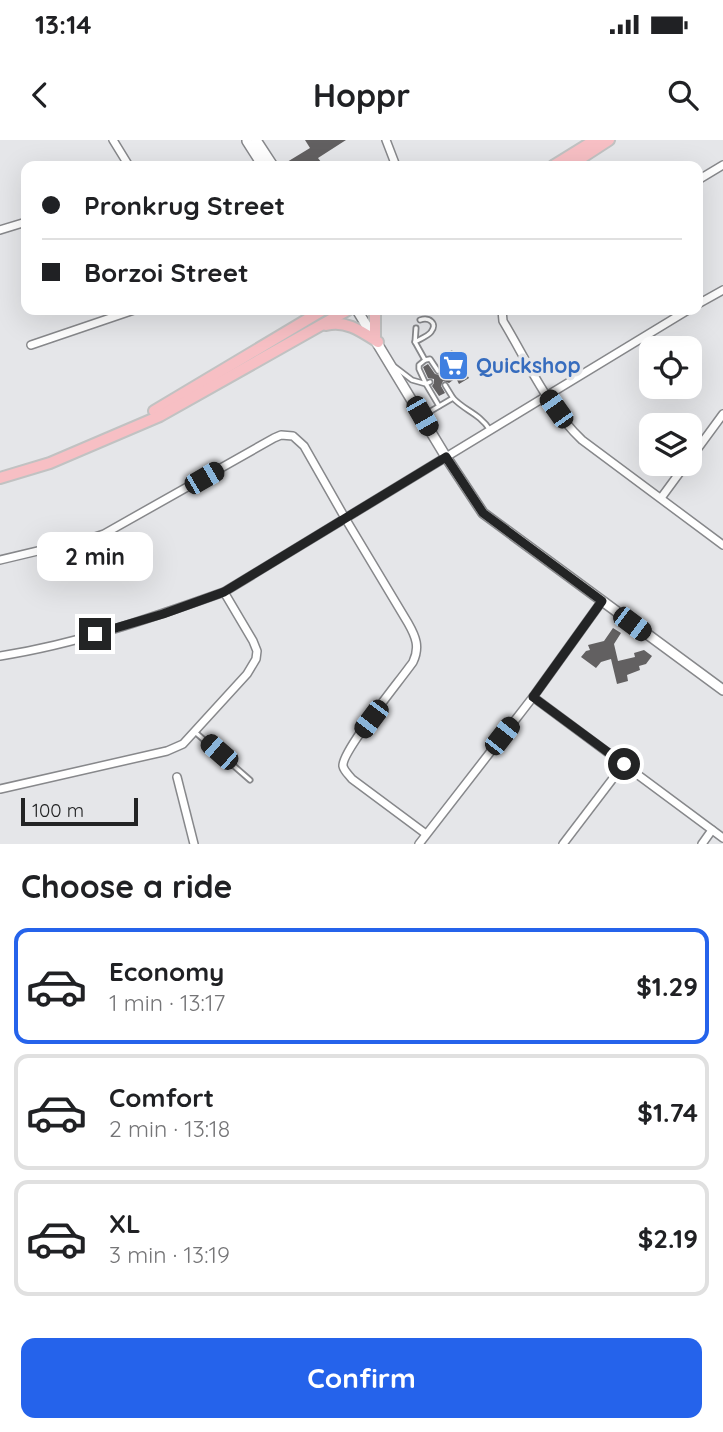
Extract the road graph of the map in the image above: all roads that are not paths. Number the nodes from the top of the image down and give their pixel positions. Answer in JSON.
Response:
{"nodes":[{"id":1,"x":113,"y":140,"type":"edge"},
{"id":2,"x":249,"y":140,"type":"edge"},
{"id":3,"x":386,"y":140,"type":"edge"},
{"id":4,"x":595,"y":140,"type":"edge"},
{"id":5,"x":609,"y":140,"type":"edge"},
{"id":6,"x":267,"y":156,"type":"junction"},
{"id":7,"x":126,"y":161,"type":"edge"},
{"id":8,"x":260,"y":161,"type":"edge"},
{"id":9,"x":270,"y":161,"type":"edge"},
{"id":10,"x":274,"y":161,"type":"edge"},
{"id":11,"x":394,"y":161,"type":"edge"},
{"id":12,"x":561,"y":161,"type":"edge"},
{"id":13,"x":577,"y":161,"type":"edge"},
{"id":14,"x":723,"y":165,"type":"edge"},
{"id":15,"x":703,"y":177,"type":"edge"},
{"id":16,"x":21,"y":224,"type":"edge"},
{"id":17,"x":0,"y":230,"type":"edge"},
{"id":18,"x":723,"y":290,"type":"edge"},
{"id":19,"x":703,"y":301,"type":"edge"},
{"id":20,"x":119,"y":315,"type":"edge"},
{"id":21,"x":315,"y":315,"type":"edge"},
{"id":22,"x":339,"y":315,"type":"edge"},
{"id":23,"x":361,"y":315,"type":"edge"},
{"id":24,"x":374,"y":315,"type":"edge"},
{"id":25,"x":502,"y":315,"type":"edge"},
{"id":26,"x":680,"y":315,"type":"edge"},
{"id":27,"x":420,"y":320,"type":"dead end"},
{"id":28,"x":416,"y":328,"type":"dead end"},
{"id":29,"x":309,"y":331,"type":"junction"},
{"id":30,"x":376,"y":339,"type":"junction"},
{"id":31,"x":415,"y":342,"type":"junction"},
{"id":32,"x":31,"y":345,"type":"dead end"},
{"id":33,"x":425,"y":360,"type":"junction"},
{"id":34,"x":391,"y":365,"type":"junction"},
{"id":35,"x":438,"y":371,"type":"dead end"},
{"id":36,"x":428,"y":383,"type":"junction"},
{"id":37,"x":446,"y":385,"type":"dead end"},
{"id":38,"x":547,"y":397,"type":"junction"},
{"id":39,"x":453,"y":398,"type":"junction"},
{"id":40,"x":439,"y":406,"type":"junction"},
{"id":41,"x":723,"y":414,"type":"edge"},
{"id":42,"x":422,"y":416,"type":"junction"},
{"id":43,"x":490,"y":430,"type":"junction"},
{"id":44,"x":116,"y":434,"type":"junction"},
{"id":45,"x":702,"y":443,"type":"edge"},
{"id":46,"x":446,"y":457,"type":"junction"},
{"id":47,"x":677,"y":476,"type":"edge"},
{"id":48,"x":0,"y":478,"type":"edge"},
{"id":49,"x":661,"y":498,"type":"junction"},
{"id":50,"x":345,"y":518,"type":"junction"},
{"id":51,"x":723,"y":545,"type":"edge"},
{"id":52,"x":0,"y":560,"type":"edge"},
{"id":53,"x":224,"y":592,"type":"junction"},
{"id":54,"x":602,"y":601,"type":"junction"},
{"id":55,"x":0,"y":656,"type":"edge"},
{"id":56,"x":723,"y":690,"type":"edge"},
{"id":57,"x":533,"y":697,"type":"junction"},
{"id":58,"x":195,"y":732,"type":"junction"},
{"id":59,"x":624,"y":764,"type":"junction"},
{"id":60,"x":177,"y":777,"type":"dead end"},
{"id":61,"x":250,"y":780,"type":"dead end"},
{"id":62,"x":0,"y":789,"type":"edge"},
{"id":63,"x":712,"y":830,"type":"junction"},
{"id":64,"x":426,"y":834,"type":"junction"},
{"id":65,"x":723,"y":838,"type":"edge"},
{"id":66,"x":194,"y":844,"type":"edge"},
{"id":67,"x":419,"y":844,"type":"edge"},
{"id":68,"x":563,"y":844,"type":"edge"},
{"id":69,"x":702,"y":844,"type":"edge"}],
"edges":[{"from":1,"to":7,"type":"street"},
{"from":2,"to":6,"type":"street"},
{"from":2,"to":8,"type":"street"},
{"from":3,"to":11,"type":"street"},
{"from":4,"to":12,"type":"main road"},
{"from":5,"to":13,"type":"main road"},
{"from":6,"to":9,"type":"street"},
{"from":6,"to":10,"type":"lane"},
{"from":14,"to":15,"type":"street"},
{"from":16,"to":17,"type":"street"},
{"from":18,"to":19,"type":"street"},
{"from":20,"to":32,"type":"street"},
{"from":21,"to":44,"type":"main road"},
{"from":22,"to":29,"type":"main road"},
{"from":23,"to":30,"type":"street"},
{"from":24,"to":30,"type":"main road"},
{"from":25,"to":38,"type":"street"},
{"from":26,"to":38,"type":"street"},
{"from":27,"to":31,"type":"lane"},
{"from":28,"to":31,"type":"lane"},
{"from":29,"to":30,"type":"main road"},
{"from":29,"to":44,"type":"main road"},
{"from":30,"to":34,"type":"street"},
{"from":31,"to":33,"type":"lane"},
{"from":33,"to":35,"type":"lane"},
{"from":33,"to":36,"type":"lane"},
{"from":34,"to":36,"type":"lane"},
{"from":34,"to":42,"type":"street"},
{"from":36,"to":40,"type":"lane"},
{"from":37,"to":39,"type":"lane"},
{"from":38,"to":43,"type":"street"},
{"from":38,"to":49,"type":"street"},
{"from":39,"to":40,"type":"lane"},
{"from":39,"to":43,"type":"lane"},
{"from":40,"to":42,"type":"lane"},
{"from":41,"to":45,"type":"street"},
{"from":42,"to":46,"type":"street"},
{"from":43,"to":46,"type":"street"},
{"from":44,"to":48,"type":"main road"},
{"from":46,"to":50,"type":"street"},
{"from":46,"to":54,"type":"street"},
{"from":47,"to":49,"type":"street"},
{"from":49,"to":51,"type":"street"},
{"from":50,"to":52,"type":"street"},
{"from":50,"to":53,"type":"street"},
{"from":50,"to":64,"type":"street"},
{"from":53,"to":55,"type":"street"},
{"from":53,"to":58,"type":"street"},
{"from":54,"to":56,"type":"street"},
{"from":54,"to":57,"type":"street"},
{"from":57,"to":59,"type":"street"},
{"from":57,"to":64,"type":"street"},
{"from":58,"to":61,"type":"lane"},
{"from":58,"to":62,"type":"street"},
{"from":59,"to":63,"type":"street"},
{"from":59,"to":68,"type":"street"},
{"from":60,"to":66,"type":"street"},
{"from":63,"to":65,"type":"street"},
{"from":63,"to":69,"type":"street"},
{"from":64,"to":67,"type":"street"}]}
